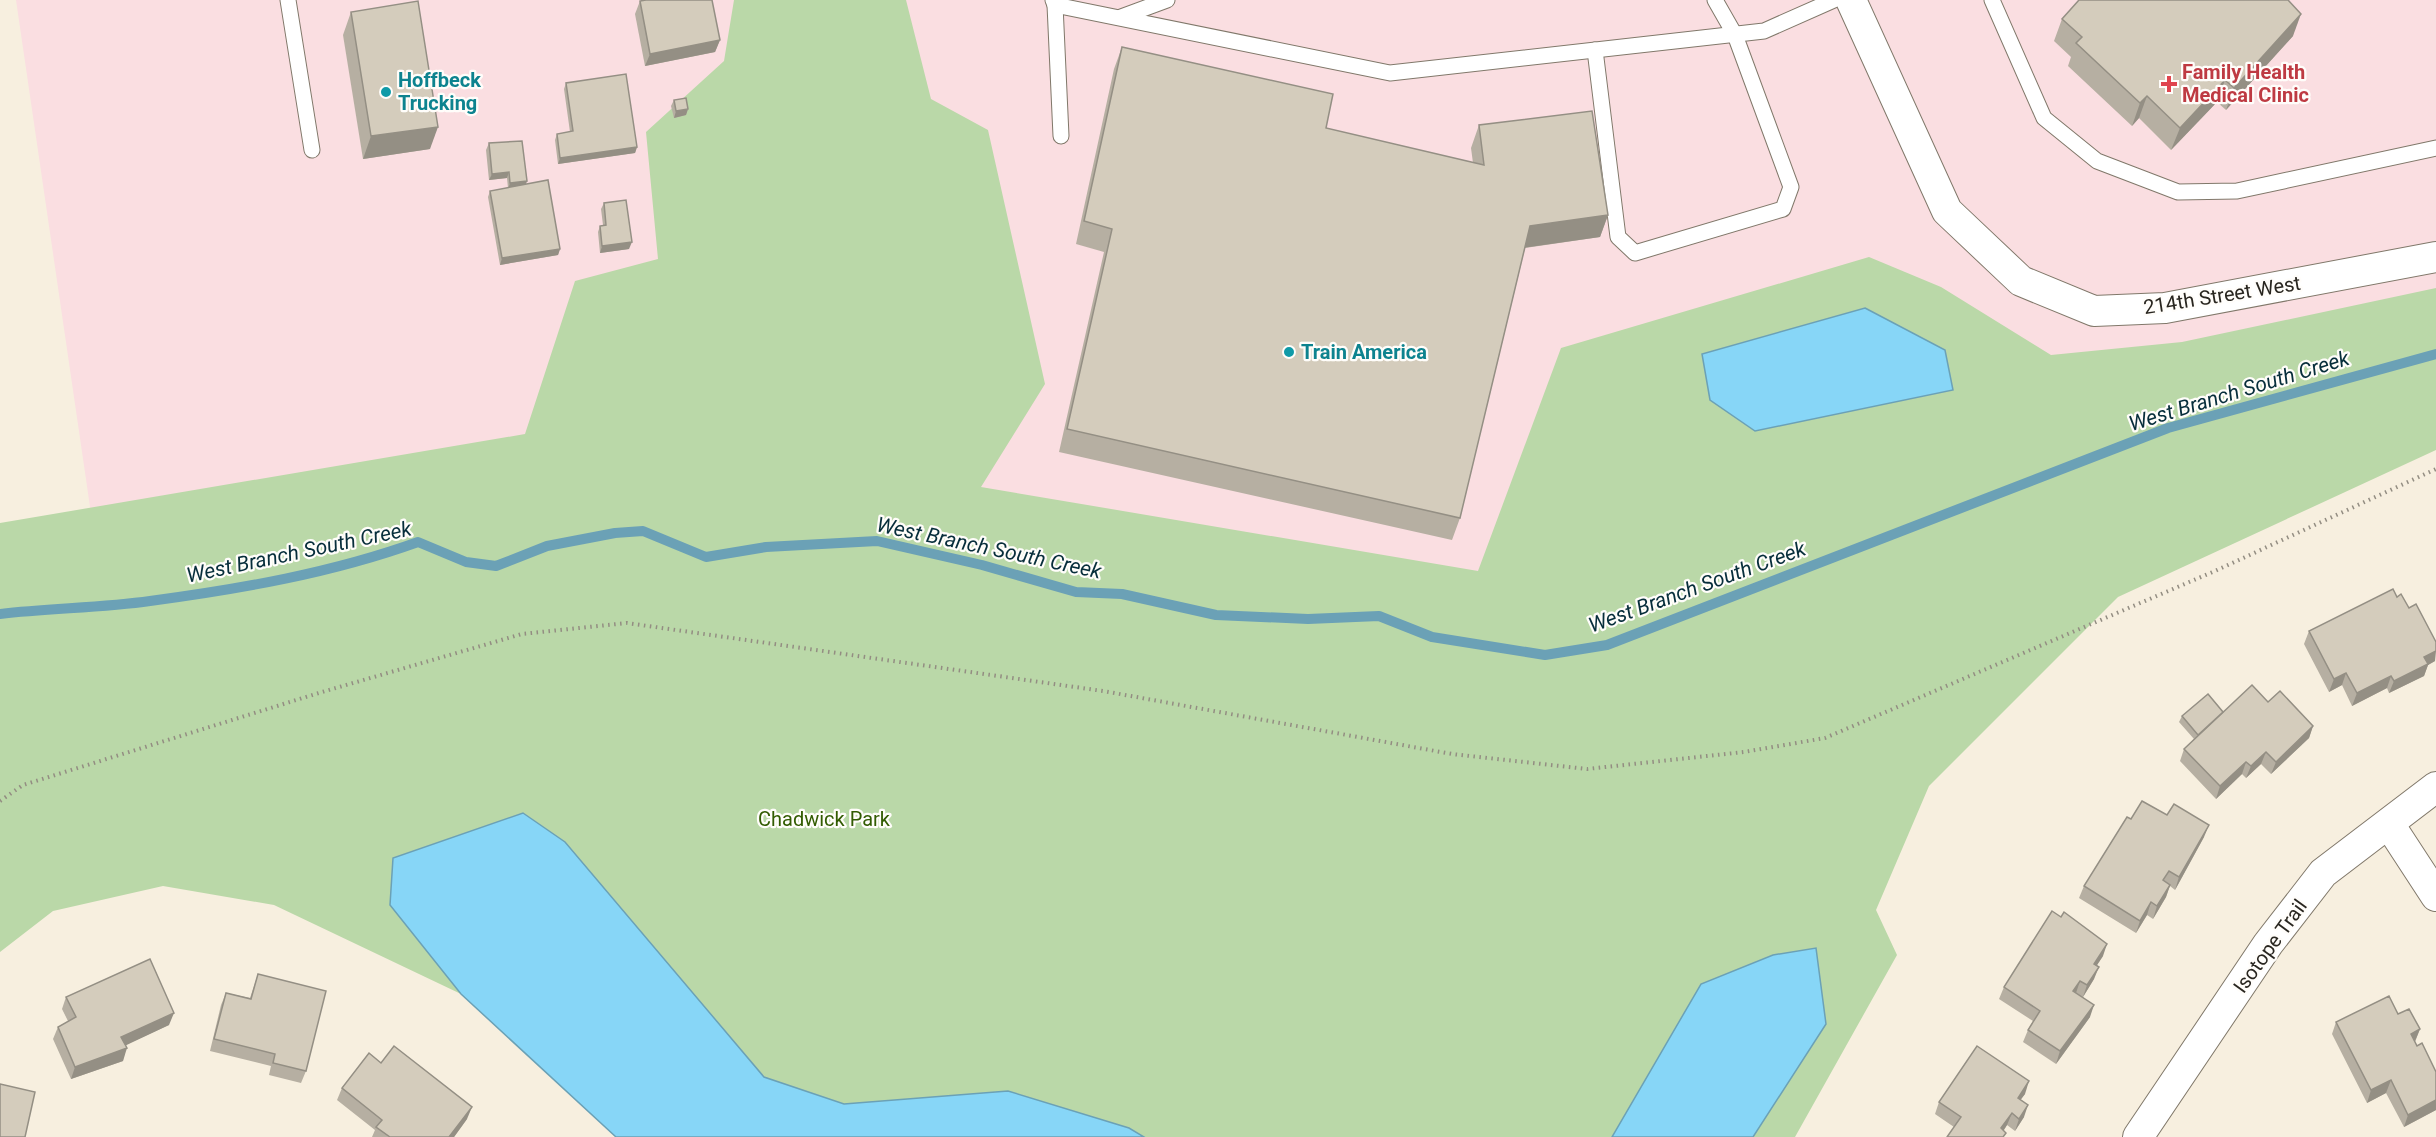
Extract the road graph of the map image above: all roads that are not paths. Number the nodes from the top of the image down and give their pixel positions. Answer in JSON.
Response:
{"nodes":[{"id":1,"x":288,"y":0,"type":"edge"},
{"id":2,"x":1167,"y":0,"type":"edge"},
{"id":3,"x":1715,"y":0,"type":"edge"},
{"id":4,"x":1834,"y":0,"type":"edge"},
{"id":5,"x":1851,"y":0,"type":"edge"},
{"id":6,"x":1992,"y":0,"type":"edge"},
{"id":7,"x":1054,"y":2,"type":"edge"},
{"id":8,"x":1121,"y":17,"type":"junction"},
{"id":9,"x":1735,"y":34,"type":"junction"},
{"id":10,"x":1595,"y":50,"type":"junction"},
{"id":11,"x":1061,"y":136,"type":"dead end"},
{"id":12,"x":2436,"y":148,"type":"edge"},
{"id":13,"x":312,"y":150,"type":"dead end"},
{"id":14,"x":2436,"y":257,"type":"edge"},
{"id":15,"x":2436,"y":787,"type":"edge"},
{"id":16,"x":2389,"y":824,"type":"junction"},
{"id":17,"x":2436,"y":896,"type":"edge"},
{"id":18,"x":2138,"y":1137,"type":"edge"}],
"edges":[{"from":1,"to":13,"type":"lane"},
{"from":2,"to":8,"type":"lane"},
{"from":3,"to":9,"type":"lane"},
{"from":4,"to":9,"type":"lane"},
{"from":5,"to":14,"type":"street","name":"214th Street West"},
{"from":6,"to":12,"type":"lane"},
{"from":7,"to":8,"type":"lane"},
{"from":7,"to":11,"type":"lane"},
{"from":8,"to":10,"type":"lane"},
{"from":9,"to":10,"type":"lane"},
{"from":9,"to":10,"type":"lane"},
{"from":15,"to":16,"type":"street","name":"Isotope Trail"},
{"from":16,"to":17,"type":"street"},
{"from":16,"to":18,"type":"street","name":"Isotope Trail"}]}
